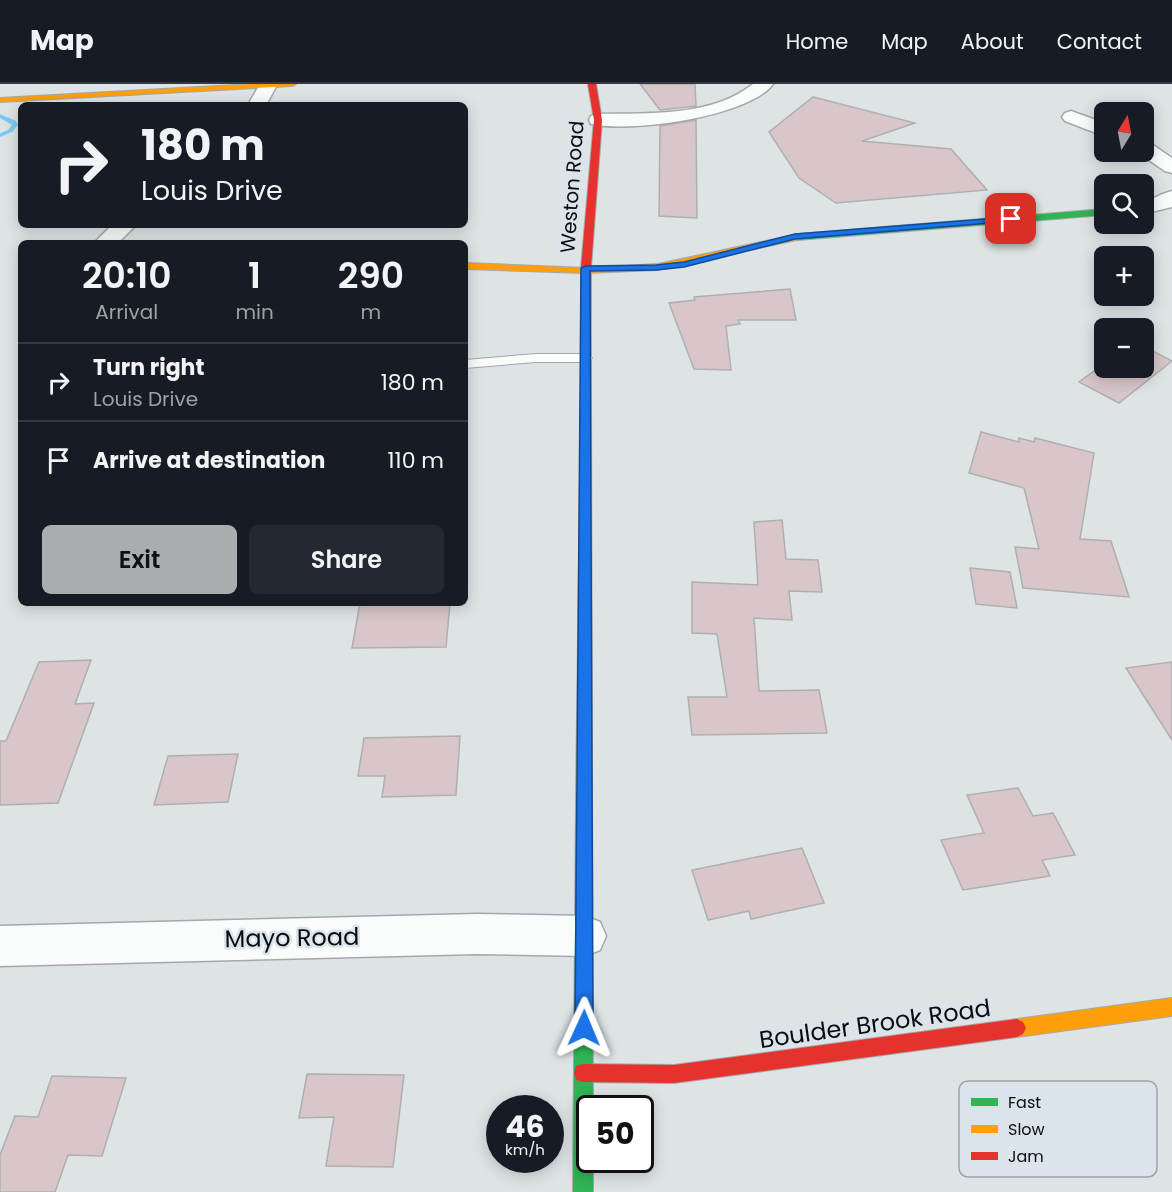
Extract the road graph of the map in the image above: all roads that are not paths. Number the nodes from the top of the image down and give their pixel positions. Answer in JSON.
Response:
{"nodes":[{"id":1,"x":292,"y":84,"type":"edge"},
{"id":2,"x":592,"y":84,"type":"edge"},
{"id":3,"x":764,"y":84,"type":"edge"},
{"id":4,"x":268,"y":85,"type":"edge"},
{"id":5,"x":0,"y":100,"type":"edge"},
{"id":6,"x":259,"y":102,"type":"edge"},
{"id":7,"x":1071,"y":117,"type":"dead end"},
{"id":8,"x":598,"y":120,"type":"junction"},
{"id":9,"x":1094,"y":125,"type":"edge"},
{"id":10,"x":1154,"y":155,"type":"edge"},
{"id":11,"x":1172,"y":167,"type":"edge"},
{"id":12,"x":1172,"y":197,"type":"edge"},
{"id":13,"x":1154,"y":206,"type":"edge"},
{"id":14,"x":1094,"y":213,"type":"edge"},
{"id":15,"x":122,"y":228,"type":"edge"},
{"id":16,"x":108,"y":240,"type":"edge"},
{"id":17,"x":468,"y":266,"type":"edge"},
{"id":18,"x":586,"y":268,"type":"junction"},
{"id":19,"x":585,"y":358,"type":"junction"},
{"id":20,"x":468,"y":364,"type":"edge"},
{"id":21,"x":585,"y":936,"type":"junction"},
{"id":22,"x":0,"y":946,"type":"edge"},
{"id":23,"x":1172,"y":1007,"type":"edge"},
{"id":24,"x":583,"y":1073,"type":"junction"},
{"id":25,"x":583,"y":1192,"type":"edge"}],
"edges":[{"from":1,"to":4,"type":"street"},
{"from":2,"to":8,"type":"street","name":"Weston Road"},
{"from":3,"to":8,"type":"street"},
{"from":4,"to":5,"type":"street"},
{"from":4,"to":6,"type":"street"},
{"from":7,"to":9,"type":"street"},
{"from":8,"to":18,"type":"street","name":"Weston Road"},
{"from":10,"to":11,"type":"street"},
{"from":12,"to":13,"type":"street"},
{"from":14,"to":18,"type":"street"},
{"from":15,"to":16,"type":"street"},
{"from":17,"to":18,"type":"street"},
{"from":18,"to":19,"type":"street","name":"Weston Road"},
{"from":19,"to":20,"type":"lane"},
{"from":19,"to":21,"type":"street","name":"Weston Road"},
{"from":21,"to":22,"type":"street","name":"Mayo Road"},
{"from":21,"to":24,"type":"street","name":"Weston Road"},
{"from":23,"to":24,"type":"street","name":"Boulder Brook Road"},
{"from":24,"to":25,"type":"street","name":"Weston Road"}]}
